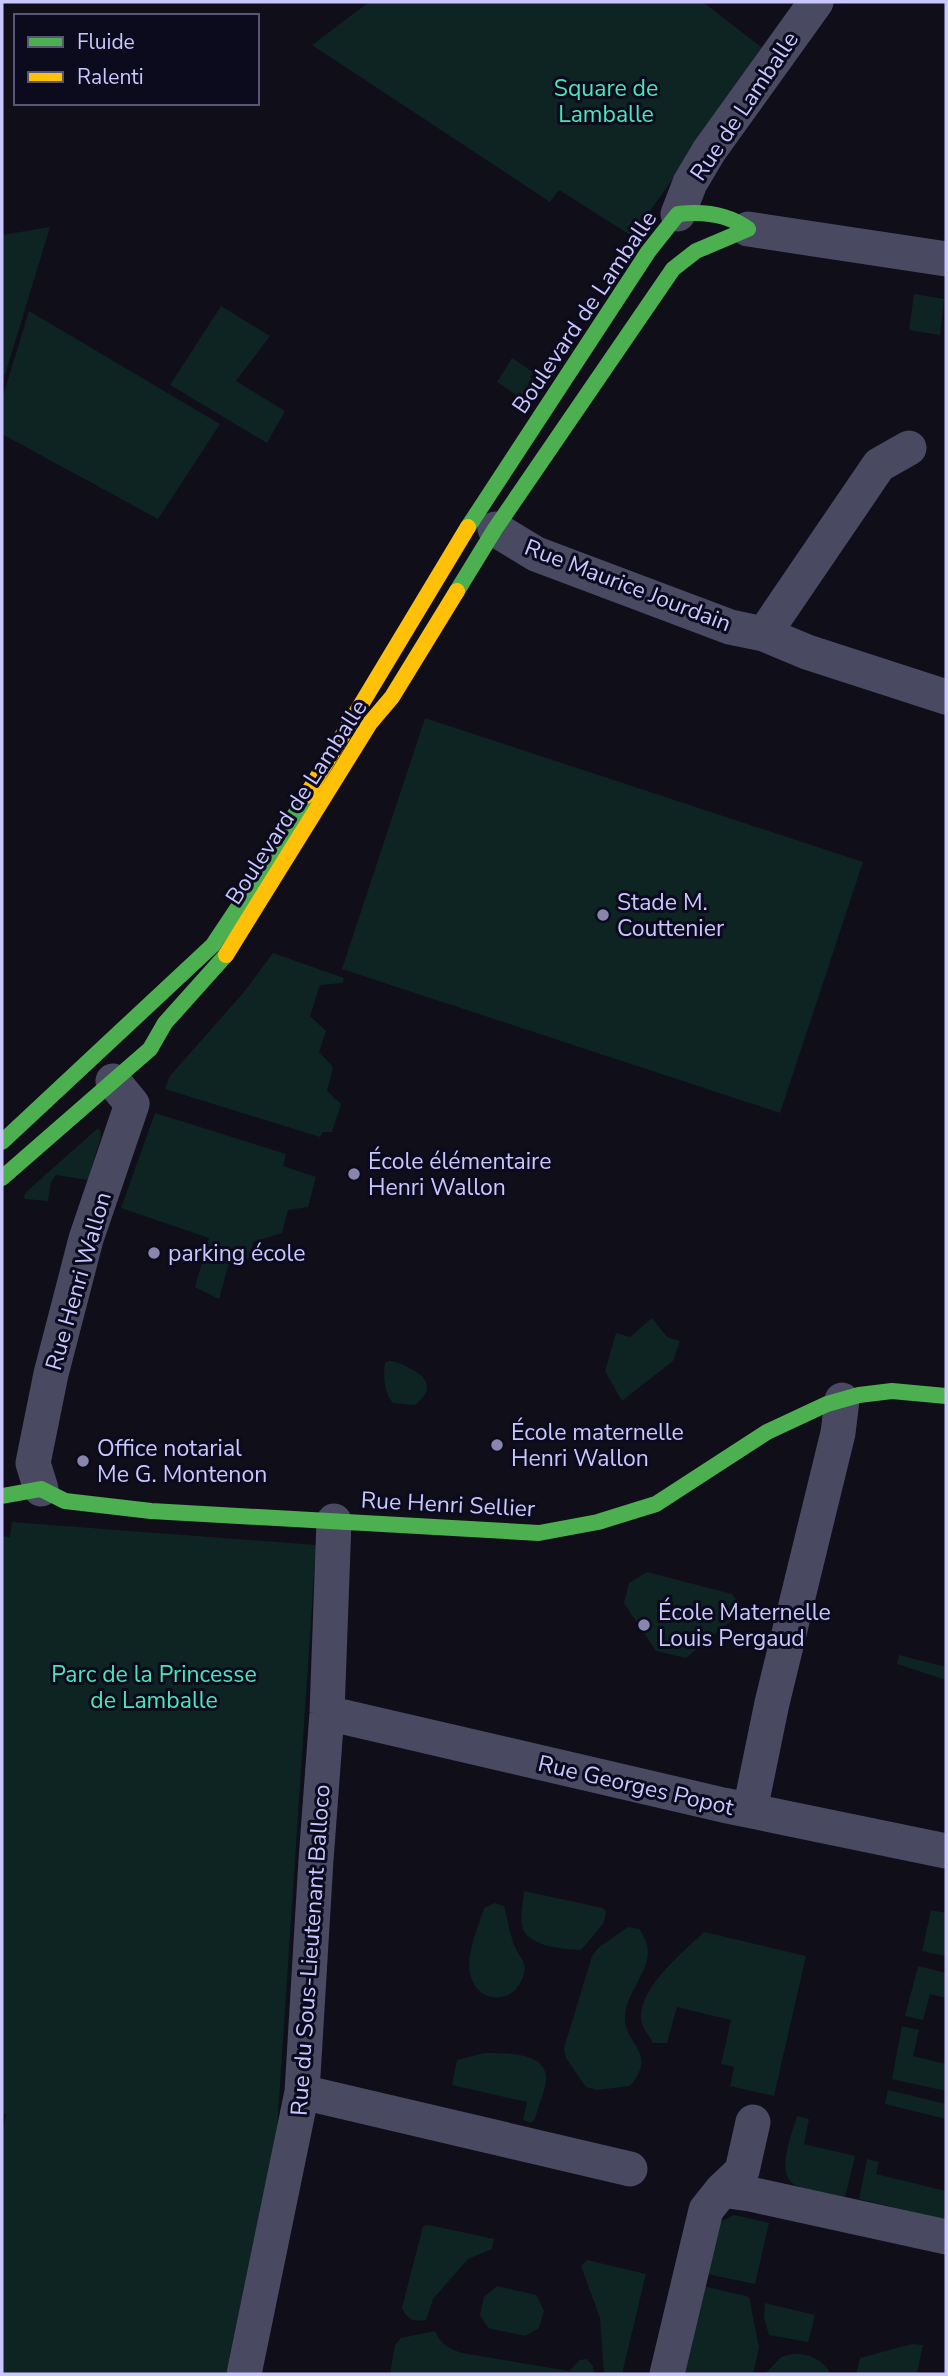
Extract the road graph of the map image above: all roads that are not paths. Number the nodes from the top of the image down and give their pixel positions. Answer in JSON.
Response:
{"nodes":[{"id":1,"x":816,"y":2,"type":"edge"},
{"id":2,"x":678,"y":214,"type":"junction"},
{"id":3,"x":748,"y":229,"type":"junction"},
{"id":4,"x":946,"y":259,"type":"edge"},
{"id":5,"x":909,"y":448,"type":"dead end"},
{"id":6,"x":484,"y":523,"type":"junction"},
{"id":7,"x":764,"y":634,"type":"junction"},
{"id":8,"x":946,"y":697,"type":"edge"},
{"id":9,"x":103,"y":1070,"type":"junction"},
{"id":10,"x":2,"y":1142,"type":"edge"},
{"id":11,"x":2,"y":1178,"type":"edge"},
{"id":12,"x":946,"y":1396,"type":"edge"},
{"id":13,"x":842,"y":1400,"type":"junction"},
{"id":14,"x":41,"y":1489,"type":"junction"},
{"id":15,"x":2,"y":1496,"type":"edge"},
{"id":16,"x":334,"y":1521,"type":"junction"},
{"id":17,"x":327,"y":1713,"type":"junction"},
{"id":18,"x":750,"y":1810,"type":"junction"},
{"id":19,"x":946,"y":1850,"type":"edge"},
{"id":20,"x":302,"y":2092,"type":"junction"},
{"id":21,"x":753,"y":2122,"type":"dead end"},
{"id":22,"x":630,"y":2169,"type":"dead end"},
{"id":23,"x":722,"y":2190,"type":"junction"},
{"id":24,"x":946,"y":2237,"type":"edge"},
{"id":25,"x":244,"y":2374,"type":"edge"},
{"id":26,"x":667,"y":2374,"type":"edge"}],
"edges":[{"from":1,"to":2,"type":"street","name":"Rue de Lamballe"},
{"from":2,"to":3,"type":"street","name":"Boulevard de Lamballe"},
{"from":2,"to":6,"type":"street","name":"Boulevard de Lamballe"},
{"from":3,"to":4,"type":"street"},
{"from":3,"to":6,"type":"street","name":"Boulevard de Lamballe"},
{"from":5,"to":7,"type":"street"},
{"from":6,"to":7,"type":"street","name":"Rue Maurice Jourdain"},
{"from":6,"to":9,"type":"street","name":"Boulevard de Lamballe"},
{"from":6,"to":9,"type":"street","name":"Boulevard de Lamballe"},
{"from":7,"to":8,"type":"street","name":"Rue Maurice Jourdain"},
{"from":9,"to":10,"type":"street","name":"Boulevard de Lamballe"},
{"from":9,"to":11,"type":"street","name":"Boulevard de Lamballe"},
{"from":9,"to":14,"type":"street","name":"Rue Henri Wallon"},
{"from":12,"to":13,"type":"street","name":"Rue Henri Sellier"},
{"from":13,"to":16,"type":"street","name":"Rue Henri Sellier"},
{"from":13,"to":18,"type":"street"},
{"from":14,"to":15,"type":"street"},
{"from":14,"to":16,"type":"street","name":"Rue Henri Sellier"},
{"from":16,"to":17,"type":"street","name":"Rue du Sous-Lieutenant Balloco"},
{"from":17,"to":18,"type":"street","name":"Rue Georges Popot"},
{"from":17,"to":20,"type":"street","name":"Rue du Sous-Lieutenant Balloco"},
{"from":18,"to":19,"type":"street","name":"Rue Georges Popot"},
{"from":20,"to":22,"type":"street"},
{"from":20,"to":25,"type":"street","name":"Rue du Sous-Lieutenant Balloco"},
{"from":21,"to":23,"type":"street"},
{"from":23,"to":24,"type":"street"},
{"from":23,"to":26,"type":"street"}]}
